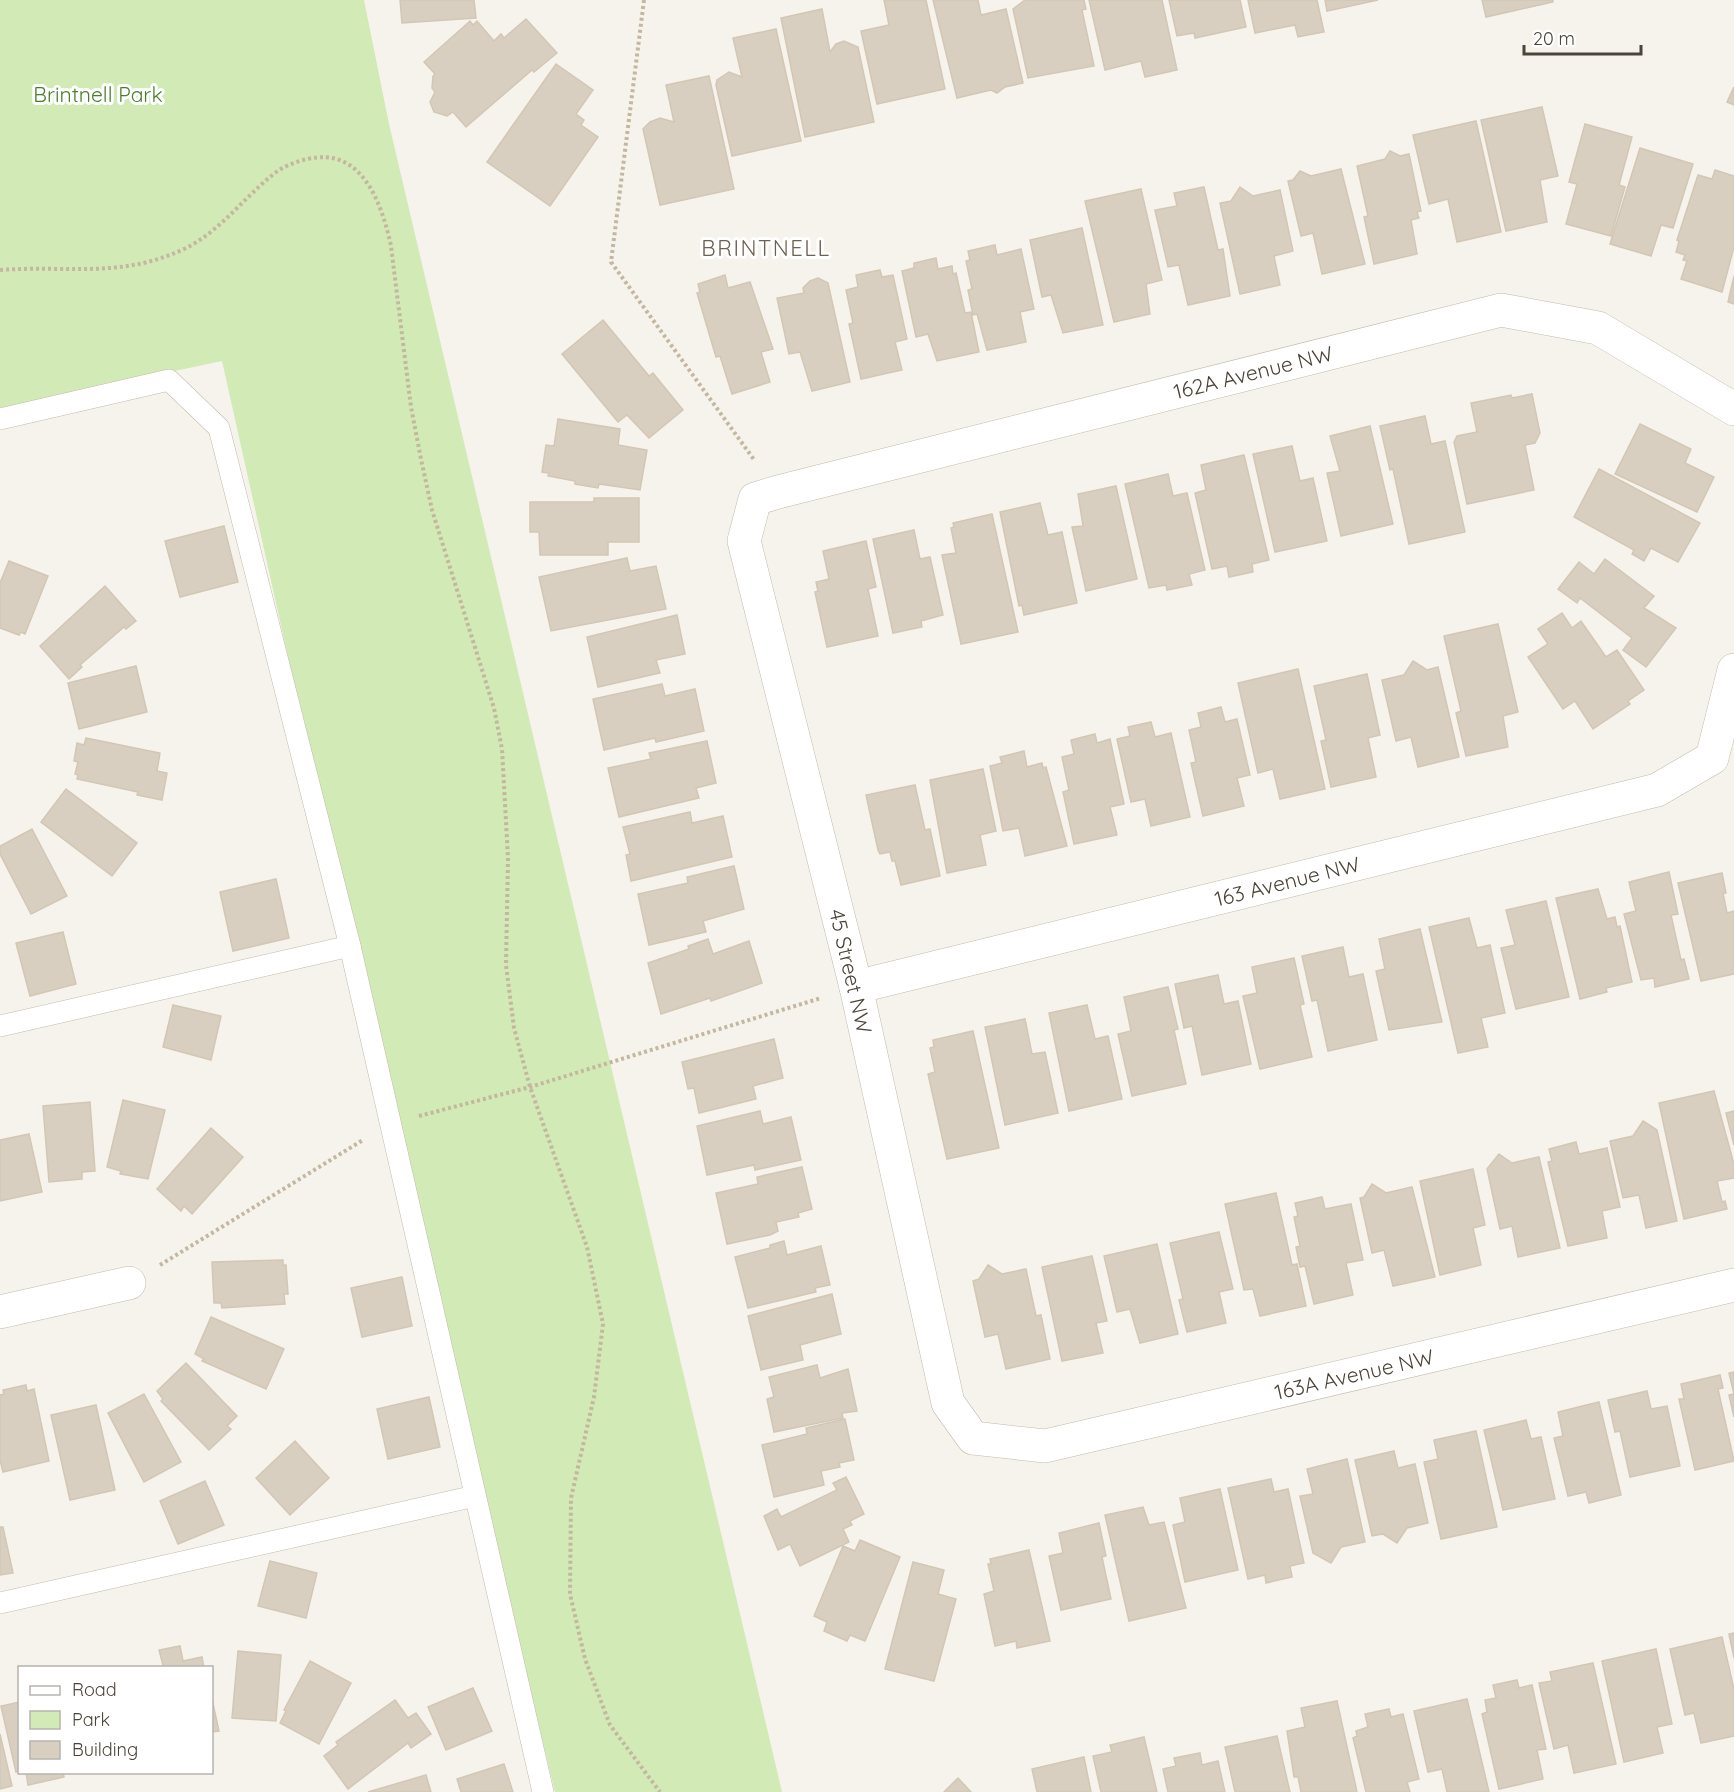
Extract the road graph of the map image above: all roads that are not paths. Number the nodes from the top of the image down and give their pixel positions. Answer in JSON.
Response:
{"nodes":[{"id":1,"x":1734,"y":410,"type":"edge"},
{"id":2,"x":0,"y":419,"type":"edge"},
{"id":3,"x":767,"y":496,"type":"joint"},
{"id":4,"x":1734,"y":670,"type":"edge"},
{"id":5,"x":350,"y":946,"type":"junction"},
{"id":6,"x":856,"y":987,"type":"junction"},
{"id":7,"x":0,"y":1026,"type":"edge"},
{"id":8,"x":129,"y":1283,"type":"road end"},
{"id":9,"x":1734,"y":1286,"type":"edge"},
{"id":10,"x":0,"y":1312,"type":"edge"},
{"id":11,"x":973,"y":1438,"type":"joint"},
{"id":12,"x":475,"y":1496,"type":"junction"},
{"id":13,"x":0,"y":1603,"type":"edge"},
{"id":14,"x":543,"y":1792,"type":"edge"}],
"edges":[{"from":1,"to":3,"type":"street","name":"162A Avenue NW"},
{"from":2,"to":5,"type":"lane"},
{"from":3,"to":6,"type":"street","name":"45 Street NW"},
{"from":4,"to":6,"type":"street","name":"163 Avenue NW"},
{"from":5,"to":7,"type":"lane"},
{"from":5,"to":12,"type":"lane"},
{"from":6,"to":11,"type":"street","name":"45 Street NW"},
{"from":8,"to":10,"type":"street"},
{"from":9,"to":11,"type":"street","name":"163A Avenue NW"},
{"from":12,"to":13,"type":"lane"},
{"from":12,"to":14,"type":"lane"}]}
